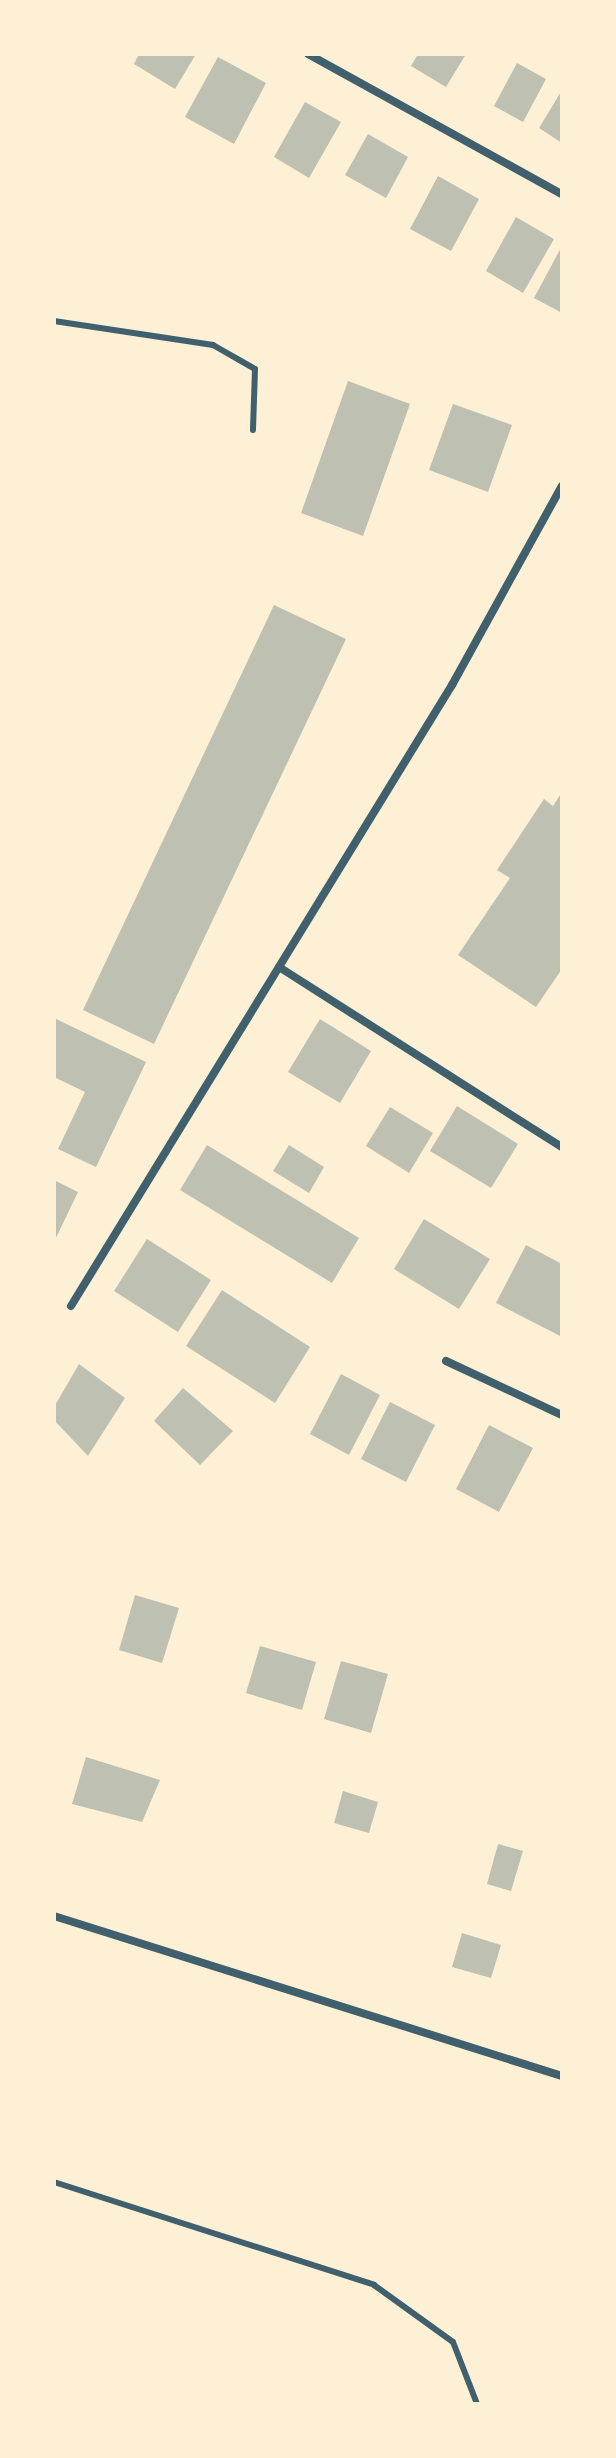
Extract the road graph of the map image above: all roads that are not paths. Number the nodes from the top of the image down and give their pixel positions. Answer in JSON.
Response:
{"nodes":[{"id":1,"x":308,"y":54,"type":"edge"},
{"id":2,"x":562,"y":194,"type":"edge"},
{"id":3,"x":54,"y":321,"type":"edge"},
{"id":4,"x":253,"y":430,"type":"dead end"},
{"id":5,"x":562,"y":486,"type":"edge"},
{"id":6,"x":279,"y":967,"type":"junction"},
{"id":7,"x":562,"y":1147,"type":"edge"},
{"id":8,"x":71,"y":1306,"type":"dead end"},
{"id":9,"x":446,"y":1361,"type":"dead end"},
{"id":10,"x":562,"y":1415,"type":"edge"},
{"id":11,"x":54,"y":1916,"type":"edge"},
{"id":12,"x":562,"y":2076,"type":"edge"},
{"id":13,"x":54,"y":2182,"type":"edge"},
{"id":14,"x":477,"y":2404,"type":"edge"}],
"edges":[{"from":1,"to":2,"type":"street"},
{"from":3,"to":4,"type":"lane"},
{"from":5,"to":6,"type":"street"},
{"from":6,"to":7,"type":"street"},
{"from":6,"to":8,"type":"street"},
{"from":9,"to":10,"type":"street"},
{"from":11,"to":12,"type":"street"},
{"from":13,"to":14,"type":"lane"}]}
